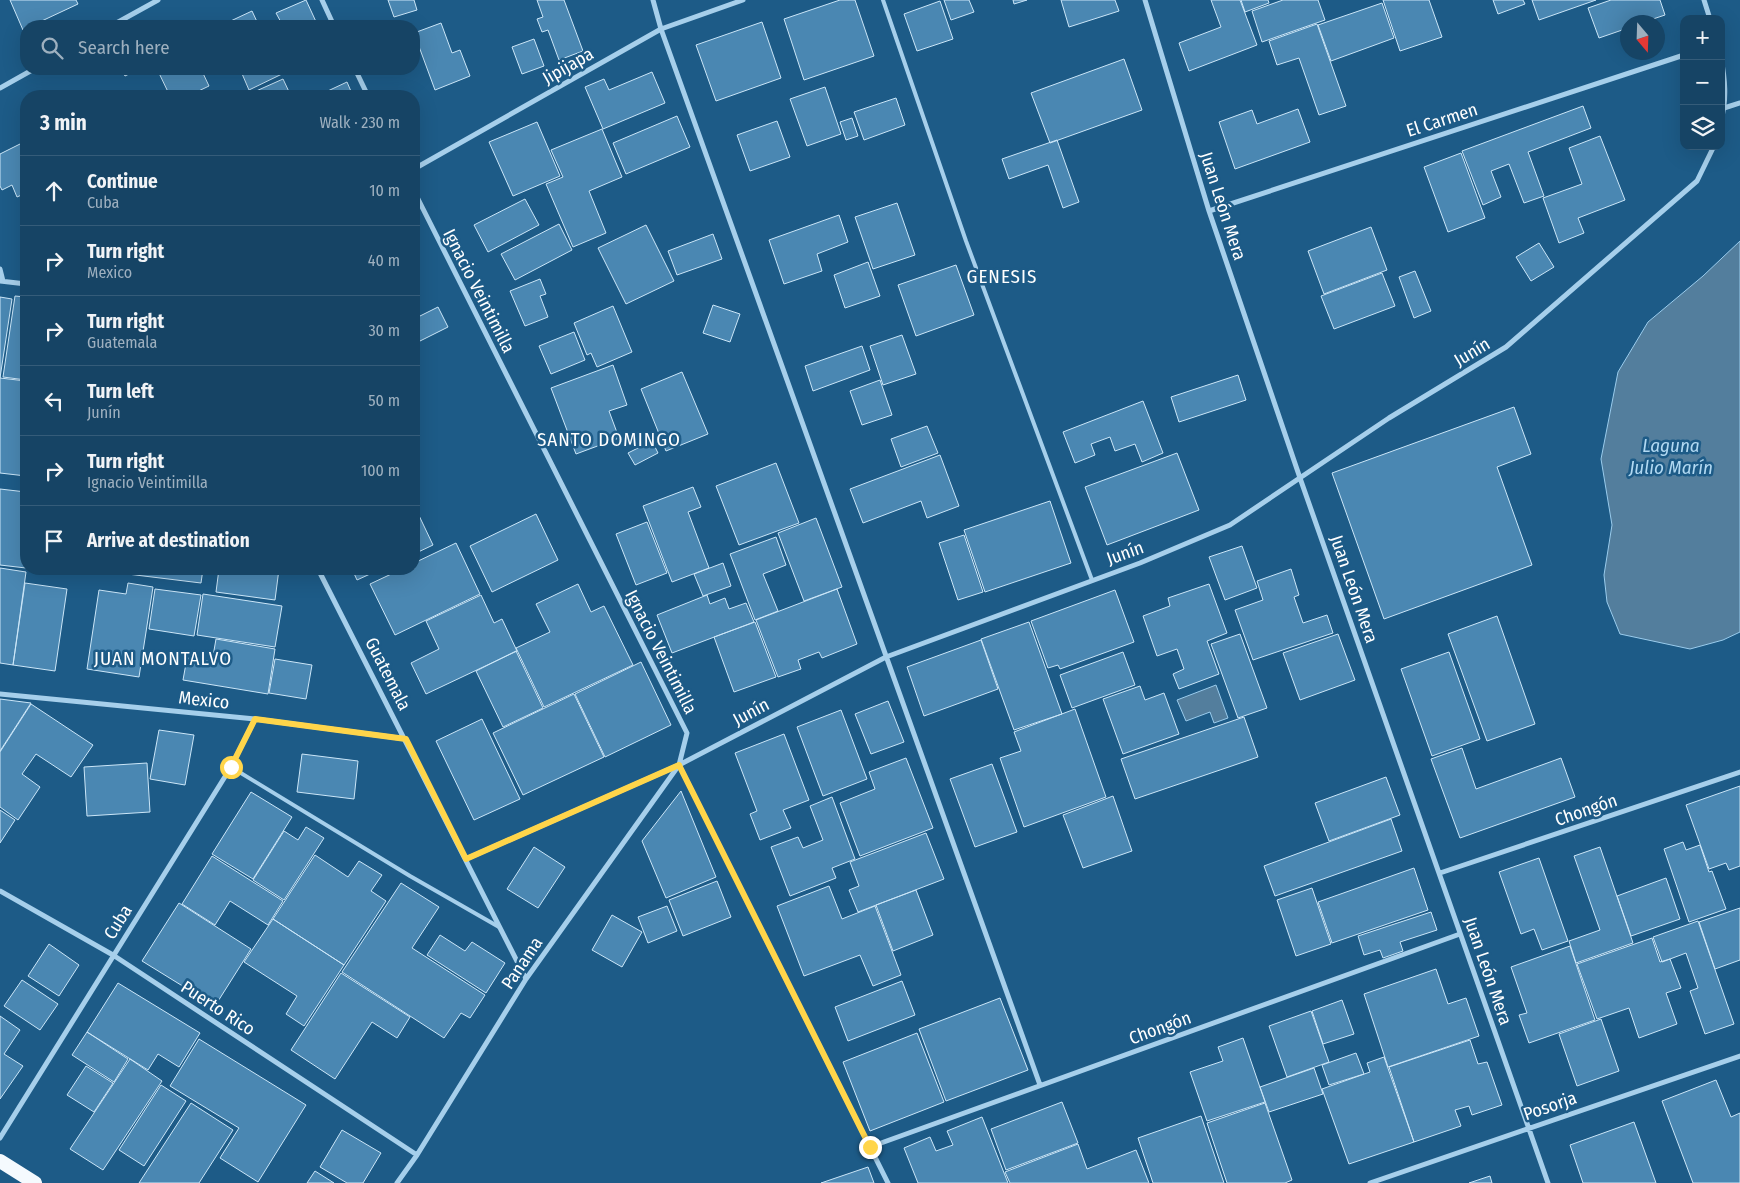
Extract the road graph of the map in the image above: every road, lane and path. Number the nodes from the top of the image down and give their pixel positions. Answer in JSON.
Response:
{"nodes":[{"id":1,"x":158,"y":0,"type":"edge"},
{"id":2,"x":322,"y":0,"type":"edge"},
{"id":3,"x":652,"y":0,"type":"edge"},
{"id":4,"x":743,"y":0,"type":"edge"},
{"id":5,"x":884,"y":0,"type":"edge"},
{"id":6,"x":1145,"y":0,"type":"edge"},
{"id":7,"x":1704,"y":0,"type":"edge"},
{"id":8,"x":1709,"y":15,"type":"edge"},
{"id":9,"x":122,"y":20,"type":"edge"},
{"id":10,"x":331,"y":20,"type":"edge"},
{"id":11,"x":661,"y":29,"type":"junction"},
{"id":12,"x":1680,"y":56,"type":"edge"},
{"id":13,"x":1721,"y":60,"type":"edge"},
{"id":14,"x":23,"y":75,"type":"edge"},
{"id":15,"x":358,"y":75,"type":"edge"},
{"id":16,"x":0,"y":88,"type":"edge"},
{"id":17,"x":365,"y":90,"type":"edge"},
{"id":18,"x":1740,"y":103,"type":"edge"},
{"id":19,"x":1724,"y":105,"type":"edge"},
{"id":20,"x":1725,"y":108,"type":"edge"},
{"id":21,"x":1713,"y":150,"type":"edge"},
{"id":22,"x":420,"y":166,"type":"edge"},
{"id":23,"x":420,"y":203,"type":"edge"},
{"id":24,"x":1209,"y":212,"type":"junction"},
{"id":25,"x":0,"y":269,"type":"edge"},
{"id":26,"x":1,"y":281,"type":"edge"},
{"id":27,"x":20,"y":283,"type":"edge"},
{"id":28,"x":1300,"y":478,"type":"junction"},
{"id":29,"x":321,"y":575,"type":"edge"},
{"id":30,"x":1092,"y":580,"type":"junction"},
{"id":31,"x":886,"y":657,"type":"junction"},
{"id":32,"x":0,"y":694,"type":"edge"},
{"id":33,"x":255,"y":719,"type":"junction"},
{"id":34,"x":406,"y":739,"type":"junction"},
{"id":35,"x":679,"y":765,"type":"junction"},
{"id":36,"x":231,"y":767,"type":"junction"},
{"id":37,"x":1740,"y":772,"type":"edge"},
{"id":38,"x":466,"y":859,"type":"junction"},
{"id":39,"x":1440,"y":873,"type":"junction"},
{"id":40,"x":0,"y":890,"type":"edge"},
{"id":41,"x":499,"y":927,"type":"junction"},
{"id":42,"x":1460,"y":934,"type":"junction"},
{"id":43,"x":113,"y":955,"type":"junction"},
{"id":44,"x":526,"y":979,"type":"junction"},
{"id":45,"x":1740,"y":1056,"type":"edge"},
{"id":46,"x":1040,"y":1086,"type":"junction"},
{"id":47,"x":1527,"y":1128,"type":"junction"},
{"id":48,"x":0,"y":1138,"type":"edge"},
{"id":49,"x":870,"y":1147,"type":"junction"},
{"id":50,"x":417,"y":1155,"type":"junction"},
{"id":51,"x":0,"y":1161,"type":"edge"},
{"id":52,"x":35,"y":1183,"type":"edge"},
{"id":53,"x":398,"y":1183,"type":"edge"},
{"id":54,"x":888,"y":1183,"type":"edge"},
{"id":55,"x":1370,"y":1183,"type":"edge"},
{"id":56,"x":1548,"y":1183,"type":"edge"}],
"edges":[{"from":1,"to":9,"type":"street"},
{"from":2,"to":10,"type":"street"},
{"from":3,"to":11,"type":"street"},
{"from":4,"to":11,"type":"street","name":"Jipijapa"},
{"from":5,"to":30,"type":"lane"},
{"from":6,"to":24,"type":"street","name":"Juan León Mera"},
{"from":7,"to":8,"type":"street"},
{"from":11,"to":22,"type":"street","name":"Jipijapa"},
{"from":11,"to":31,"type":"street"},
{"from":12,"to":24,"type":"street","name":"El Carmen"},
{"from":13,"to":19,"type":"street"},
{"from":14,"to":16,"type":"street"},
{"from":15,"to":17,"type":"street"},
{"from":18,"to":20,"type":"street"},
{"from":21,"to":28,"type":"street","name":"Junín"},
{"from":23,"to":35,"type":"street","name":"Ignacio Veintimilla"},
{"from":24,"to":28,"type":"street","name":"Juan León Mera"},
{"from":25,"to":26,"type":"street"},
{"from":26,"to":27,"type":"street"},
{"from":28,"to":30,"type":"street","name":"Junín"},
{"from":28,"to":39,"type":"street","name":"Juan León Mera"},
{"from":29,"to":34,"type":"street","name":"Guatemala"},
{"from":30,"to":31,"type":"street","name":"Junín"},
{"from":31,"to":35,"type":"street","name":"Junín"},
{"from":31,"to":46,"type":"street"},
{"from":32,"to":33,"type":"street","name":"Mexico"},
{"from":33,"to":34,"type":"street","name":"Mexico"},
{"from":33,"to":36,"type":"street","name":"Cuba"},
{"from":34,"to":38,"type":"street","name":"Guatemala"},
{"from":35,"to":38,"type":"street","name":"Junín"},
{"from":35,"to":44,"type":"street","name":"Panama"},
{"from":35,"to":49,"type":"street"},
{"from":36,"to":41,"type":"lane"},
{"from":36,"to":43,"type":"street","name":"Cuba"},
{"from":37,"to":39,"type":"street","name":"Chongón"},
{"from":38,"to":41,"type":"street","name":"Guatemala"},
{"from":39,"to":42,"type":"street","name":"Juan León Mera"},
{"from":40,"to":43,"type":"street","name":"Puerto Rico"},
{"from":41,"to":44,"type":"street","name":"Guatemala"},
{"from":42,"to":46,"type":"street","name":"Chongón"},
{"from":42,"to":47,"type":"street","name":"Juan León Mera"},
{"from":43,"to":48,"type":"street","name":"Cuba"},
{"from":43,"to":50,"type":"street","name":"Puerto Rico"},
{"from":44,"to":50,"type":"street","name":"Panama"},
{"from":45,"to":47,"type":"street","name":"Posorja"},
{"from":46,"to":49,"type":"street","name":"Chongón"},
{"from":47,"to":55,"type":"street","name":"Posorja"},
{"from":47,"to":56,"type":"street","name":"Juan León Mera"},
{"from":49,"to":54,"type":"street"},
{"from":50,"to":53,"type":"street","name":"Panama"},
{"from":51,"to":52,"type":"highway"}]}
